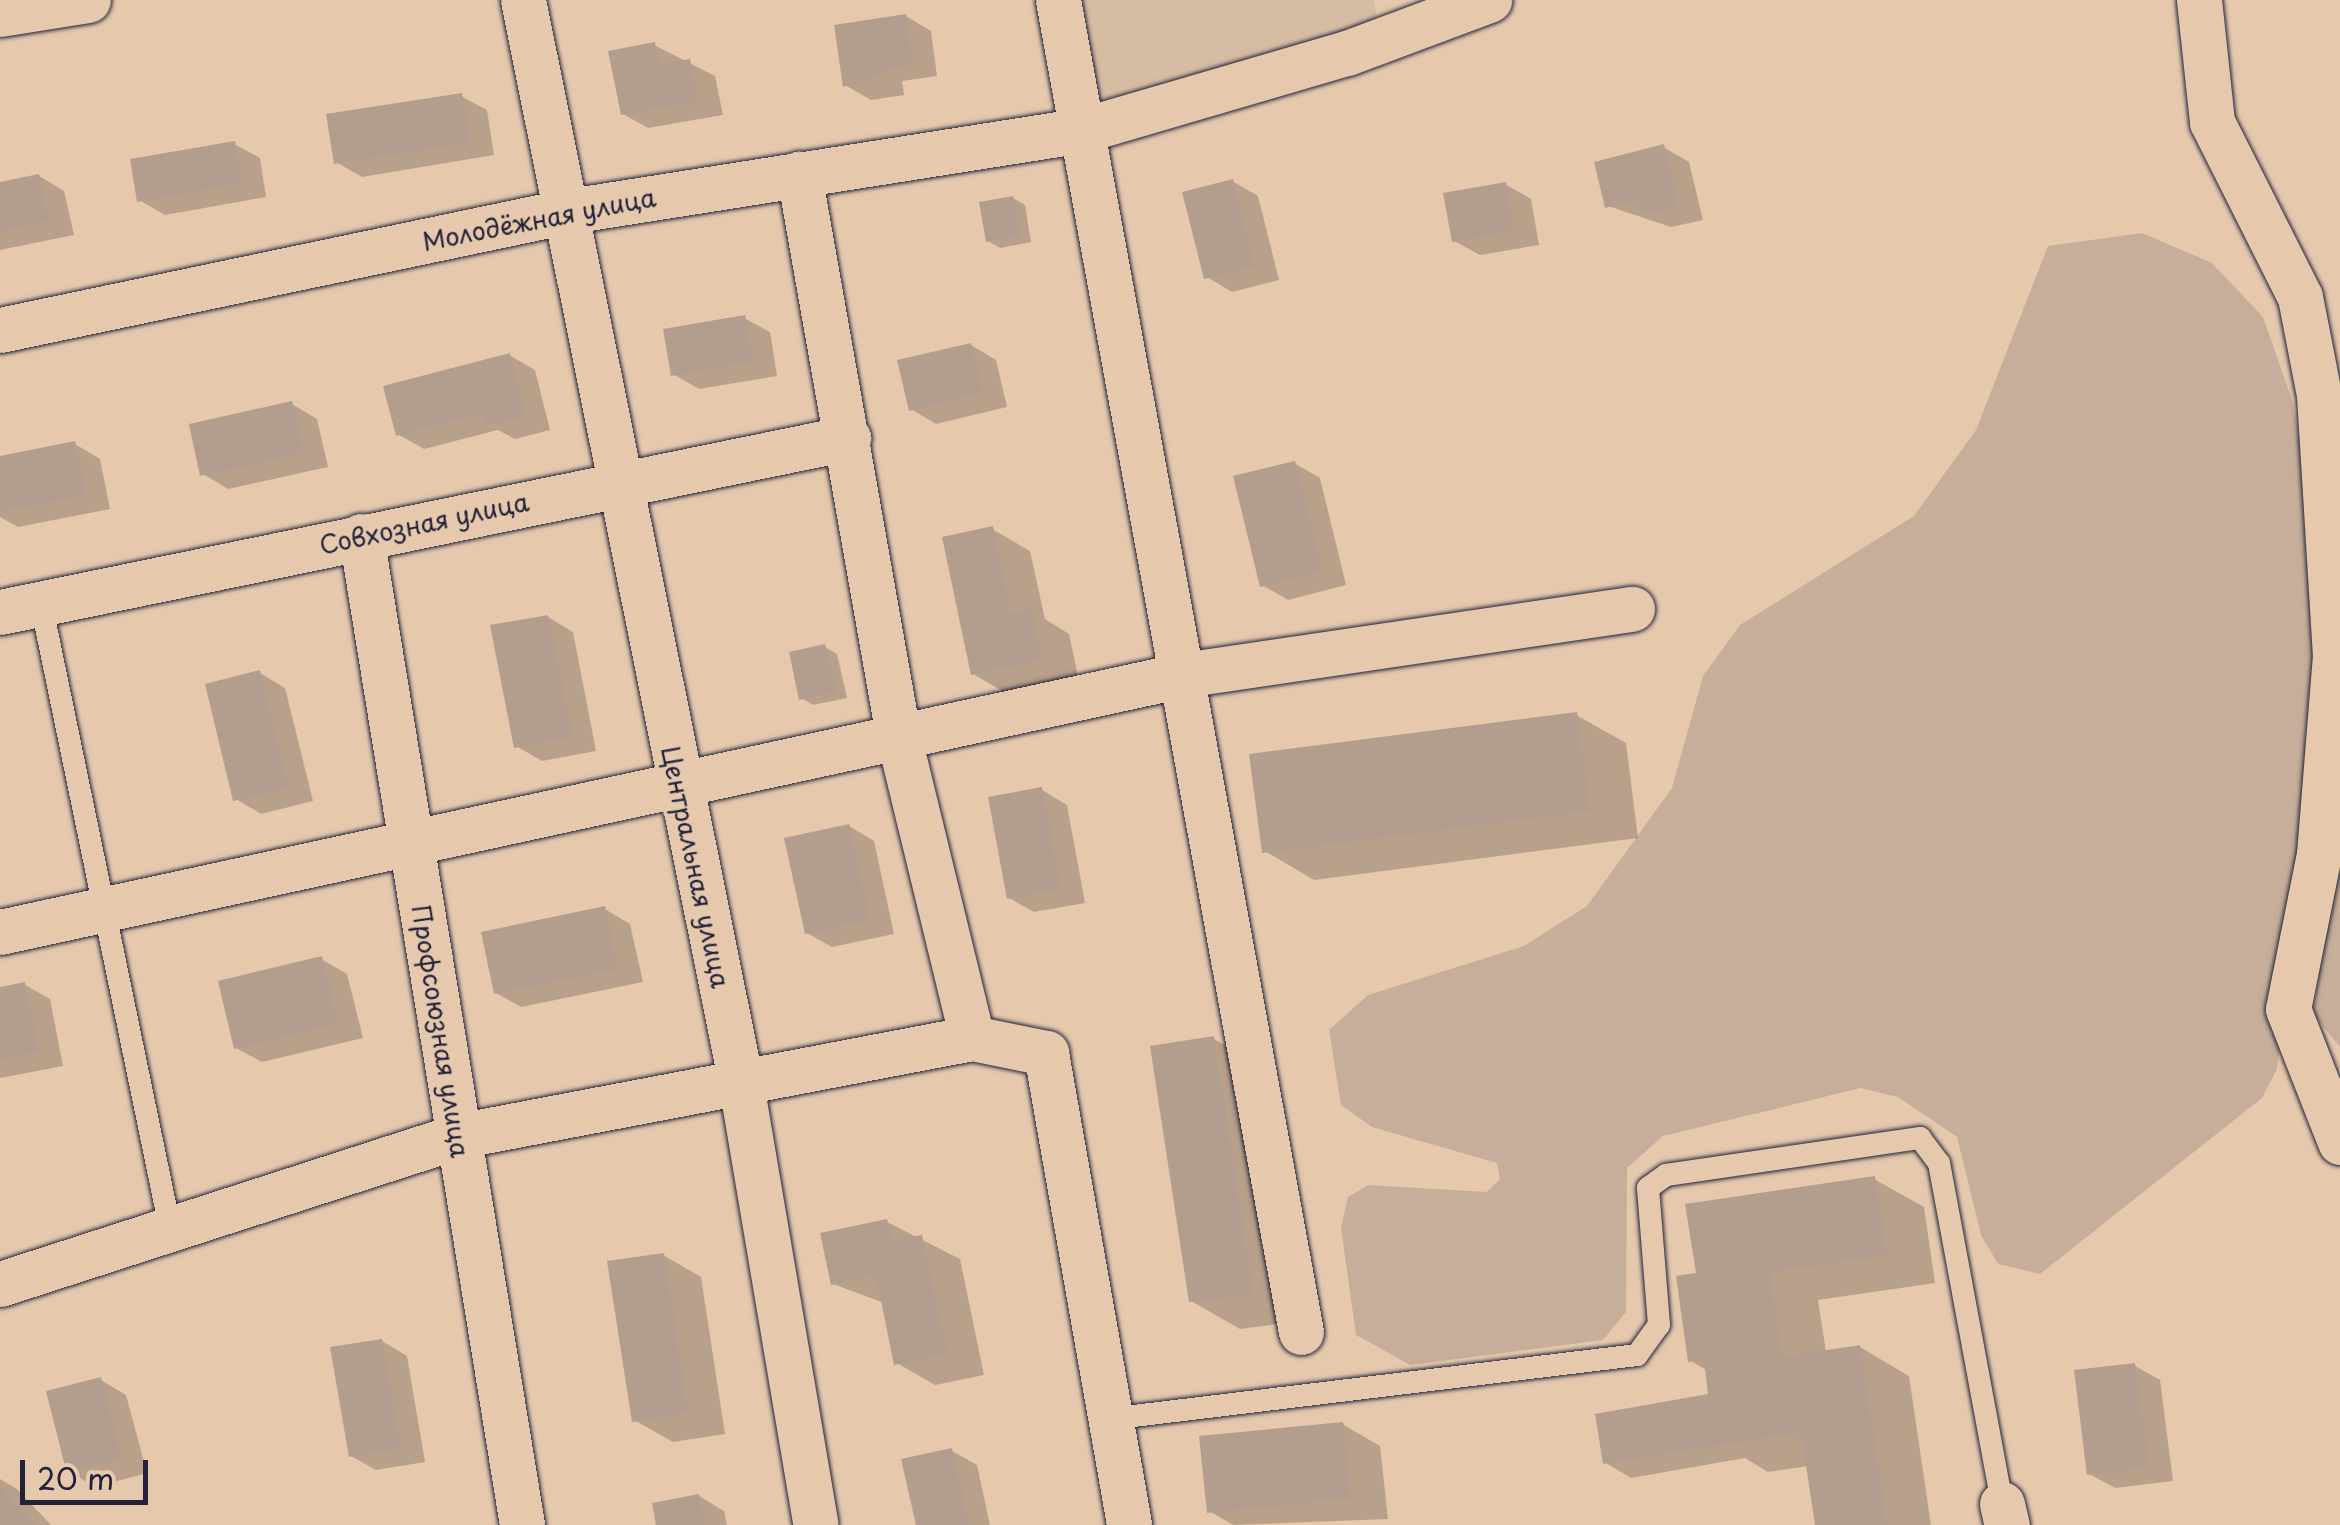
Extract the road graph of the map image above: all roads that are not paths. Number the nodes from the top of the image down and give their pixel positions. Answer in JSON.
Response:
{"nodes":[{"id":1,"x":88,"y":0,"type":"edge"},
{"id":2,"x":523,"y":0,"type":"edge"},
{"id":3,"x":1058,"y":0,"type":"edge"},
{"id":4,"x":1488,"y":0,"type":"edge"},
{"id":5,"x":2199,"y":0,"type":"edge"},
{"id":6,"x":0,"y":14,"type":"edge"},
{"id":7,"x":1083,"y":130,"type":"junction"},
{"id":8,"x":798,"y":174,"type":"junction"},
{"id":9,"x":563,"y":212,"type":"junction"},
{"id":10,"x":0,"y":330,"type":"edge"},
{"id":11,"x":848,"y":438,"type":"junction"},
{"id":12,"x":618,"y":483,"type":"junction"},
{"id":13,"x":360,"y":536,"type":"junction"},
{"id":14,"x":20,"y":608,"type":"edge"},
{"id":15,"x":1632,"y":609,"type":"dead end"},
{"id":16,"x":1183,"y":674,"type":"junction"},
{"id":17,"x":898,"y":734,"type":"junction"},
{"id":18,"x":678,"y":781,"type":"junction"},
{"id":19,"x":410,"y":842,"type":"junction"},
{"id":20,"x":103,"y":911,"type":"junction"},
{"id":21,"x":0,"y":932,"type":"edge"},
{"id":22,"x":972,"y":1038,"type":"junction"},
{"id":23,"x":740,"y":1078,"type":"junction"},
{"id":24,"x":458,"y":1136,"type":"junction"},
{"id":25,"x":2340,"y":1142,"type":"edge"},
{"id":26,"x":170,"y":1228,"type":"junction"},
{"id":27,"x":0,"y":1284,"type":"edge"},
{"id":28,"x":1302,"y":1332,"type":"dead end"},
{"id":29,"x":1109,"y":1419,"type":"junction"},
{"id":30,"x":2004,"y":1514,"type":"edge"},
{"id":31,"x":522,"y":1525,"type":"edge"},
{"id":32,"x":816,"y":1525,"type":"edge"},
{"id":33,"x":1130,"y":1525,"type":"edge"}],
"edges":[{"from":1,"to":6,"type":"street"},
{"from":2,"to":9,"type":"street","name":"Центральная улица"},
{"from":3,"to":7,"type":"street"},
{"from":4,"to":7,"type":"street","name":"Молодёжная улица"},
{"from":5,"to":25,"type":"street"},
{"from":7,"to":8,"type":"street","name":"Молодёжная улица"},
{"from":7,"to":16,"type":"street"},
{"from":8,"to":9,"type":"street","name":"Молодёжная улица"},
{"from":8,"to":11,"type":"street"},
{"from":9,"to":10,"type":"street","name":"Молодёжная улица"},
{"from":9,"to":12,"type":"street","name":"Центральная улица"},
{"from":11,"to":12,"type":"street","name":"Совхозная улица"},
{"from":11,"to":17,"type":"street"},
{"from":12,"to":13,"type":"street","name":"Совхозная улица"},
{"from":12,"to":18,"type":"street","name":"Центральная улица"},
{"from":13,"to":14,"type":"street","name":"Совхозная улица"},
{"from":13,"to":19,"type":"street","name":"Профсоюзная улица"},
{"from":14,"to":20,"type":"lane"},
{"from":15,"to":16,"type":"street"},
{"from":16,"to":17,"type":"street"},
{"from":16,"to":28,"type":"street"},
{"from":17,"to":18,"type":"street"},
{"from":17,"to":22,"type":"street"},
{"from":18,"to":19,"type":"street"},
{"from":18,"to":23,"type":"street","name":"Центральная улица"},
{"from":19,"to":20,"type":"street"},
{"from":19,"to":24,"type":"street","name":"Профсоюзная улица"},
{"from":20,"to":21,"type":"street"},
{"from":20,"to":26,"type":"lane"},
{"from":22,"to":23,"type":"street"},
{"from":22,"to":29,"type":"street"},
{"from":23,"to":24,"type":"street"},
{"from":23,"to":32,"type":"street","name":"Центральная улица"},
{"from":24,"to":26,"type":"street"},
{"from":24,"to":31,"type":"street","name":"Профсоюзная улица"},
{"from":26,"to":27,"type":"street"},
{"from":29,"to":30,"type":"lane"},
{"from":29,"to":33,"type":"street"}]}
